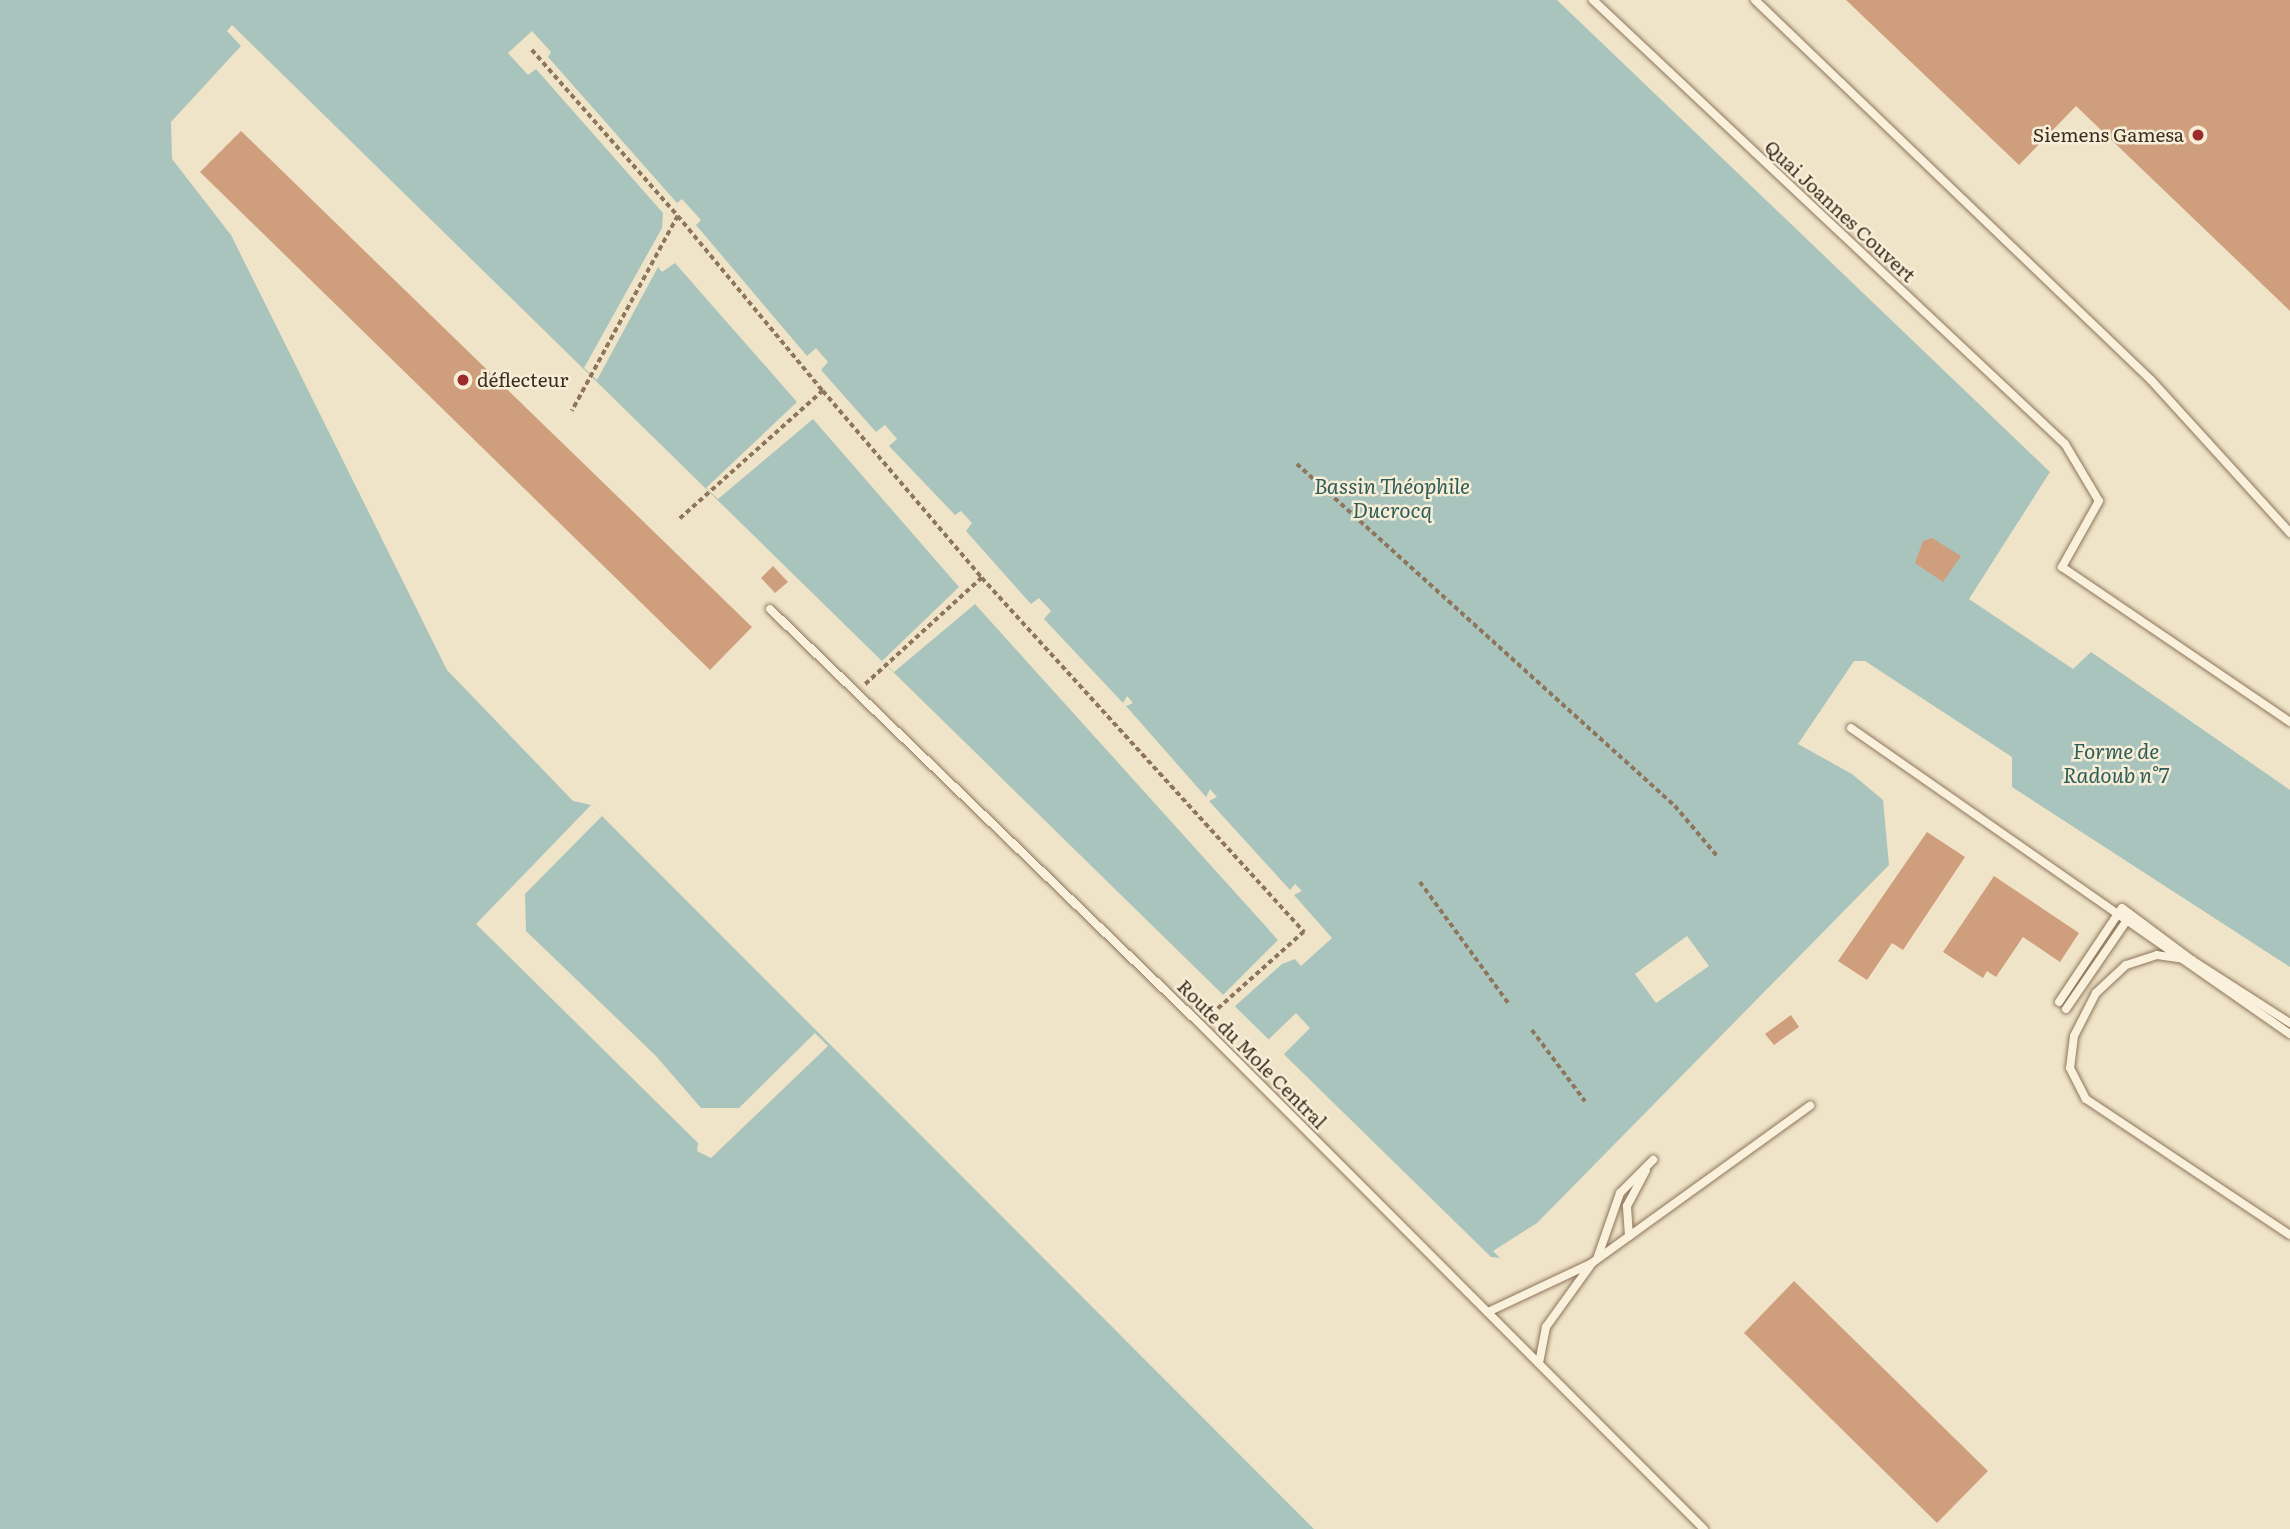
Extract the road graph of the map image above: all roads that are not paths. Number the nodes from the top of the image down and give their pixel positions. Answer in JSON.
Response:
{"nodes":[{"id":1,"x":1593,"y":0,"type":"edge"},
{"id":2,"x":1755,"y":0,"type":"edge"},
{"id":3,"x":2290,"y":533,"type":"edge"},
{"id":4,"x":770,"y":609,"type":"dead end"},
{"id":5,"x":2290,"y":722,"type":"edge"},
{"id":6,"x":1851,"y":728,"type":"dead end"},
{"id":7,"x":2098,"y":899,"type":"junction"},
{"id":8,"x":2122,"y":908,"type":"junction"},
{"id":9,"x":2116,"y":916,"type":"junction"},
{"id":10,"x":2125,"y":923,"type":"junction"},
{"id":11,"x":2178,"y":958,"type":"junction"},
{"id":12,"x":2192,"y":960,"type":"junction"},
{"id":13,"x":2059,"y":1002,"type":"dead end"},
{"id":14,"x":2066,"y":1009,"type":"dead end"},
{"id":15,"x":2290,"y":1023,"type":"edge"},
{"id":16,"x":2290,"y":1034,"type":"edge"},
{"id":17,"x":1810,"y":1105,"type":"dead end"},
{"id":18,"x":2290,"y":1235,"type":"edge"},
{"id":19,"x":1629,"y":1236,"type":"junction"},
{"id":20,"x":1595,"y":1261,"type":"junction"},
{"id":21,"x":1488,"y":1312,"type":"junction"},
{"id":22,"x":1539,"y":1363,"type":"junction"},
{"id":23,"x":1704,"y":1529,"type":"edge"}],
"edges":[{"from":1,"to":5,"type":"lane","name":"Quai Joannes Couvert"},
{"from":2,"to":3,"type":"lane"},
{"from":4,"to":21,"type":"lane","name":"Route du Mole Central"},
{"from":6,"to":7,"type":"lane"},
{"from":7,"to":8,"type":"lane"},
{"from":7,"to":9,"type":"lane"},
{"from":8,"to":9,"type":"lane"},
{"from":8,"to":12,"type":"lane"},
{"from":9,"to":10,"type":"lane"},
{"from":9,"to":13,"type":"lane"},
{"from":10,"to":11,"type":"lane"},
{"from":10,"to":14,"type":"lane"},
{"from":11,"to":12,"type":"lane"},
{"from":11,"to":16,"type":"lane"},
{"from":11,"to":18,"type":"lane"},
{"from":12,"to":15,"type":"lane"},
{"from":17,"to":19,"type":"lane"},
{"from":19,"to":20,"type":"lane"},
{"from":19,"to":20,"type":"lane"},
{"from":20,"to":21,"type":"lane"},
{"from":20,"to":22,"type":"lane"},
{"from":21,"to":22,"type":"lane","name":"Route du Mole Central"},
{"from":22,"to":23,"type":"lane","name":"Route du Mole Central"}]}
